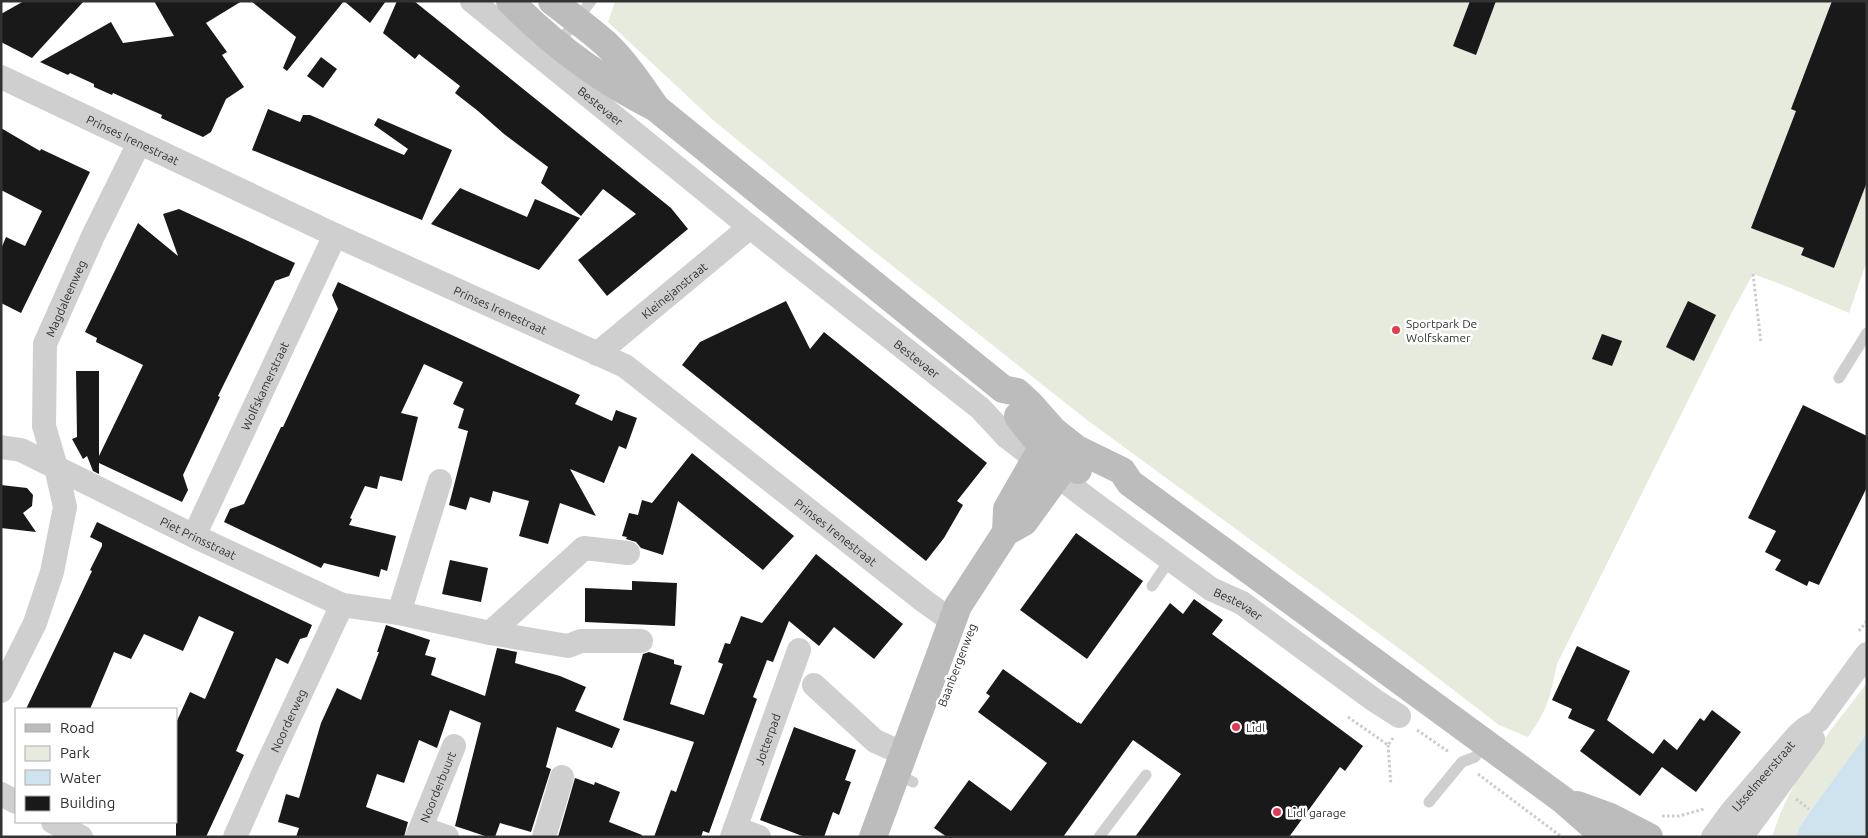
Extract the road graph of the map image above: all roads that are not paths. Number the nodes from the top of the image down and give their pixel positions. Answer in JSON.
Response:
{"nodes":[{"id":1,"x":472,"y":1,"type":"edge"},
{"id":2,"x":510,"y":1,"type":"edge"},
{"id":3,"x":552,"y":1,"type":"edge"},
{"id":4,"x":584,"y":11,"type":"edge"},
{"id":5,"x":558,"y":44,"type":"junction"},
{"id":6,"x":1,"y":77,"type":"edge"},
{"id":7,"x":656,"y":108,"type":"junction"},
{"id":8,"x":139,"y":143,"type":"junction"},
{"id":9,"x":750,"y":227,"type":"junction"},
{"id":10,"x":335,"y":234,"type":"junction"},
{"id":11,"x":1867,"y":333,"type":"edge"},
{"id":12,"x":597,"y":354,"type":"junction"},
{"id":13,"x":1839,"y":378,"type":"dead end"},
{"id":14,"x":1,"y":447,"type":"edge"},
{"id":15,"x":1053,"y":457,"type":"junction"},
{"id":16,"x":56,"y":467,"type":"junction"},
{"id":17,"x":440,"y":481,"type":"dead end"},
{"id":18,"x":194,"y":536,"type":"junction"},
{"id":19,"x":628,"y":553,"type":"dead end"},
{"id":20,"x":1171,"y":558,"type":"junction"},
{"id":21,"x":1152,"y":586,"type":"dead end"},
{"id":22,"x":342,"y":605,"type":"junction"},
{"id":23,"x":400,"y":613,"type":"junction"},
{"id":24,"x":952,"y":621,"type":"junction"},
{"id":25,"x":490,"y":633,"type":"junction"},
{"id":26,"x":641,"y":641,"type":"dead end"},
{"id":27,"x":799,"y":650,"type":"dead end"},
{"id":28,"x":1867,"y":654,"type":"edge"},
{"id":29,"x":1398,"y":680,"type":"junction"},
{"id":30,"x":814,"y":685,"type":"dead end"},
{"id":31,"x":1,"y":691,"type":"edge"},
{"id":32,"x":1374,"y":700,"type":"junction"},
{"id":33,"x":1398,"y":716,"type":"road end"},
{"id":34,"x":1818,"y":721,"type":"junction"},
{"id":35,"x":1485,"y":744,"type":"junction"},
{"id":36,"x":454,"y":746,"type":"dead end"},
{"id":37,"x":904,"y":770,"type":"junction"},
{"id":38,"x":1146,"y":774,"type":"dead end"},
{"id":39,"x":562,"y":778,"type":"dead end"},
{"id":40,"x":1,"y":794,"type":"edge"},
{"id":41,"x":1564,"y":800,"type":"junction"},
{"id":42,"x":15,"y":801,"type":"edge"},
{"id":43,"x":1429,"y":802,"type":"dead end"},
{"id":44,"x":55,"y":823,"type":"edge"},
{"id":45,"x":419,"y":832,"type":"edge"},
{"id":46,"x":734,"y":832,"type":"edge"},
{"id":47,"x":878,"y":834,"type":"edge"},
{"id":48,"x":81,"y":837,"type":"edge"},
{"id":49,"x":235,"y":837,"type":"edge"},
{"id":50,"x":447,"y":837,"type":"edge"},
{"id":51,"x":544,"y":837,"type":"edge"},
{"id":52,"x":759,"y":837,"type":"edge"},
{"id":53,"x":1099,"y":837,"type":"edge"},
{"id":54,"x":1605,"y":837,"type":"edge"},
{"id":55,"x":1649,"y":837,"type":"edge"},
{"id":56,"x":1713,"y":837,"type":"edge"},
{"id":57,"x":1741,"y":837,"type":"edge"}],
"edges":[{"from":1,"to":9,"type":"street","name":"Bestevaer"},
{"from":2,"to":5,"type":"main road","name":"Bestevaer"},
{"from":3,"to":4,"type":"main road","name":"Bestevaer"},
{"from":4,"to":5,"type":"lane"},
{"from":4,"to":7,"type":"main road","name":"Bestevaer"},
{"from":5,"to":7,"type":"main road","name":"Bestevaer"},
{"from":6,"to":8,"type":"street","name":"Prinses Irenestraat"},
{"from":7,"to":15,"type":"main road","name":"Bestevaer"},
{"from":8,"to":10,"type":"street","name":"Prinses Irenestraat"},
{"from":8,"to":16,"type":"street","name":"Magdaleenweg"},
{"from":9,"to":12,"type":"street","name":"Kleinejanstraat"},
{"from":9,"to":15,"type":"street","name":"Bestevaer"},
{"from":10,"to":12,"type":"street","name":"Prinses Irenestraat"},
{"from":10,"to":18,"type":"street","name":"Wolfskamerstraat"},
{"from":11,"to":13,"type":"lane"},
{"from":12,"to":24,"type":"street","name":"Prinses Irenestraat"},
{"from":14,"to":16,"type":"street","name":"Piet Prinsstraat"},
{"from":15,"to":20,"type":"street","name":"Bestevaer"},
{"from":15,"to":24,"type":"main road","name":"Baanbergenweg"},
{"from":15,"to":29,"type":"main road","name":"Bestevaer"},
{"from":16,"to":18,"type":"street","name":"Piet Prinsstraat"},
{"from":16,"to":31,"type":"street","name":"Magdaleenweg"},
{"from":17,"to":23,"type":"street"},
{"from":18,"to":22,"type":"street","name":"Piet Prinsstraat"},
{"from":19,"to":25,"type":"street"},
{"from":20,"to":21,"type":"lane"},
{"from":20,"to":32,"type":"street","name":"Bestevaer"},
{"from":22,"to":23,"type":"street","name":"Piet Prinsstraat"},
{"from":22,"to":49,"type":"street","name":"Noorderweg"},
{"from":23,"to":25,"type":"street","name":"Piet Prinsstraat"},
{"from":24,"to":37,"type":"main road","name":"Baanbergenweg"},
{"from":25,"to":26,"type":"street","name":"Piet Prinsstraat"},
{"from":27,"to":46,"type":"street","name":"Jotterpad"},
{"from":28,"to":34,"type":"street","name":"IJsselmeerstraat"},
{"from":29,"to":32,"type":"street"},
{"from":29,"to":35,"type":"main road","name":"Bestevaer"},
{"from":30,"to":37,"type":"street"},
{"from":32,"to":33,"type":"street","name":"Bestevaer"},
{"from":34,"to":56,"type":"street","name":"IJsselmeerstraat"},
{"from":34,"to":57,"type":"street","name":"IJsselmeerstraat"},
{"from":35,"to":41,"type":"main road","name":"Bestevaer"},
{"from":35,"to":43,"type":"lane"},
{"from":36,"to":45,"type":"street","name":"Noorderbuurt"},
{"from":37,"to":47,"type":"main road","name":"Baanbergenweg"},
{"from":38,"to":53,"type":"lane"},
{"from":39,"to":51,"type":"street"},
{"from":40,"to":42,"type":"street"},
{"from":41,"to":54,"type":"main road","name":"Bestevaer"},
{"from":41,"to":55,"type":"main road","name":"Bestevaer"},
{"from":44,"to":48,"type":"street"},
{"from":45,"to":50,"type":"street","name":"Noorderbuurt"},
{"from":46,"to":52,"type":"street","name":"Jotterpad"}]}
